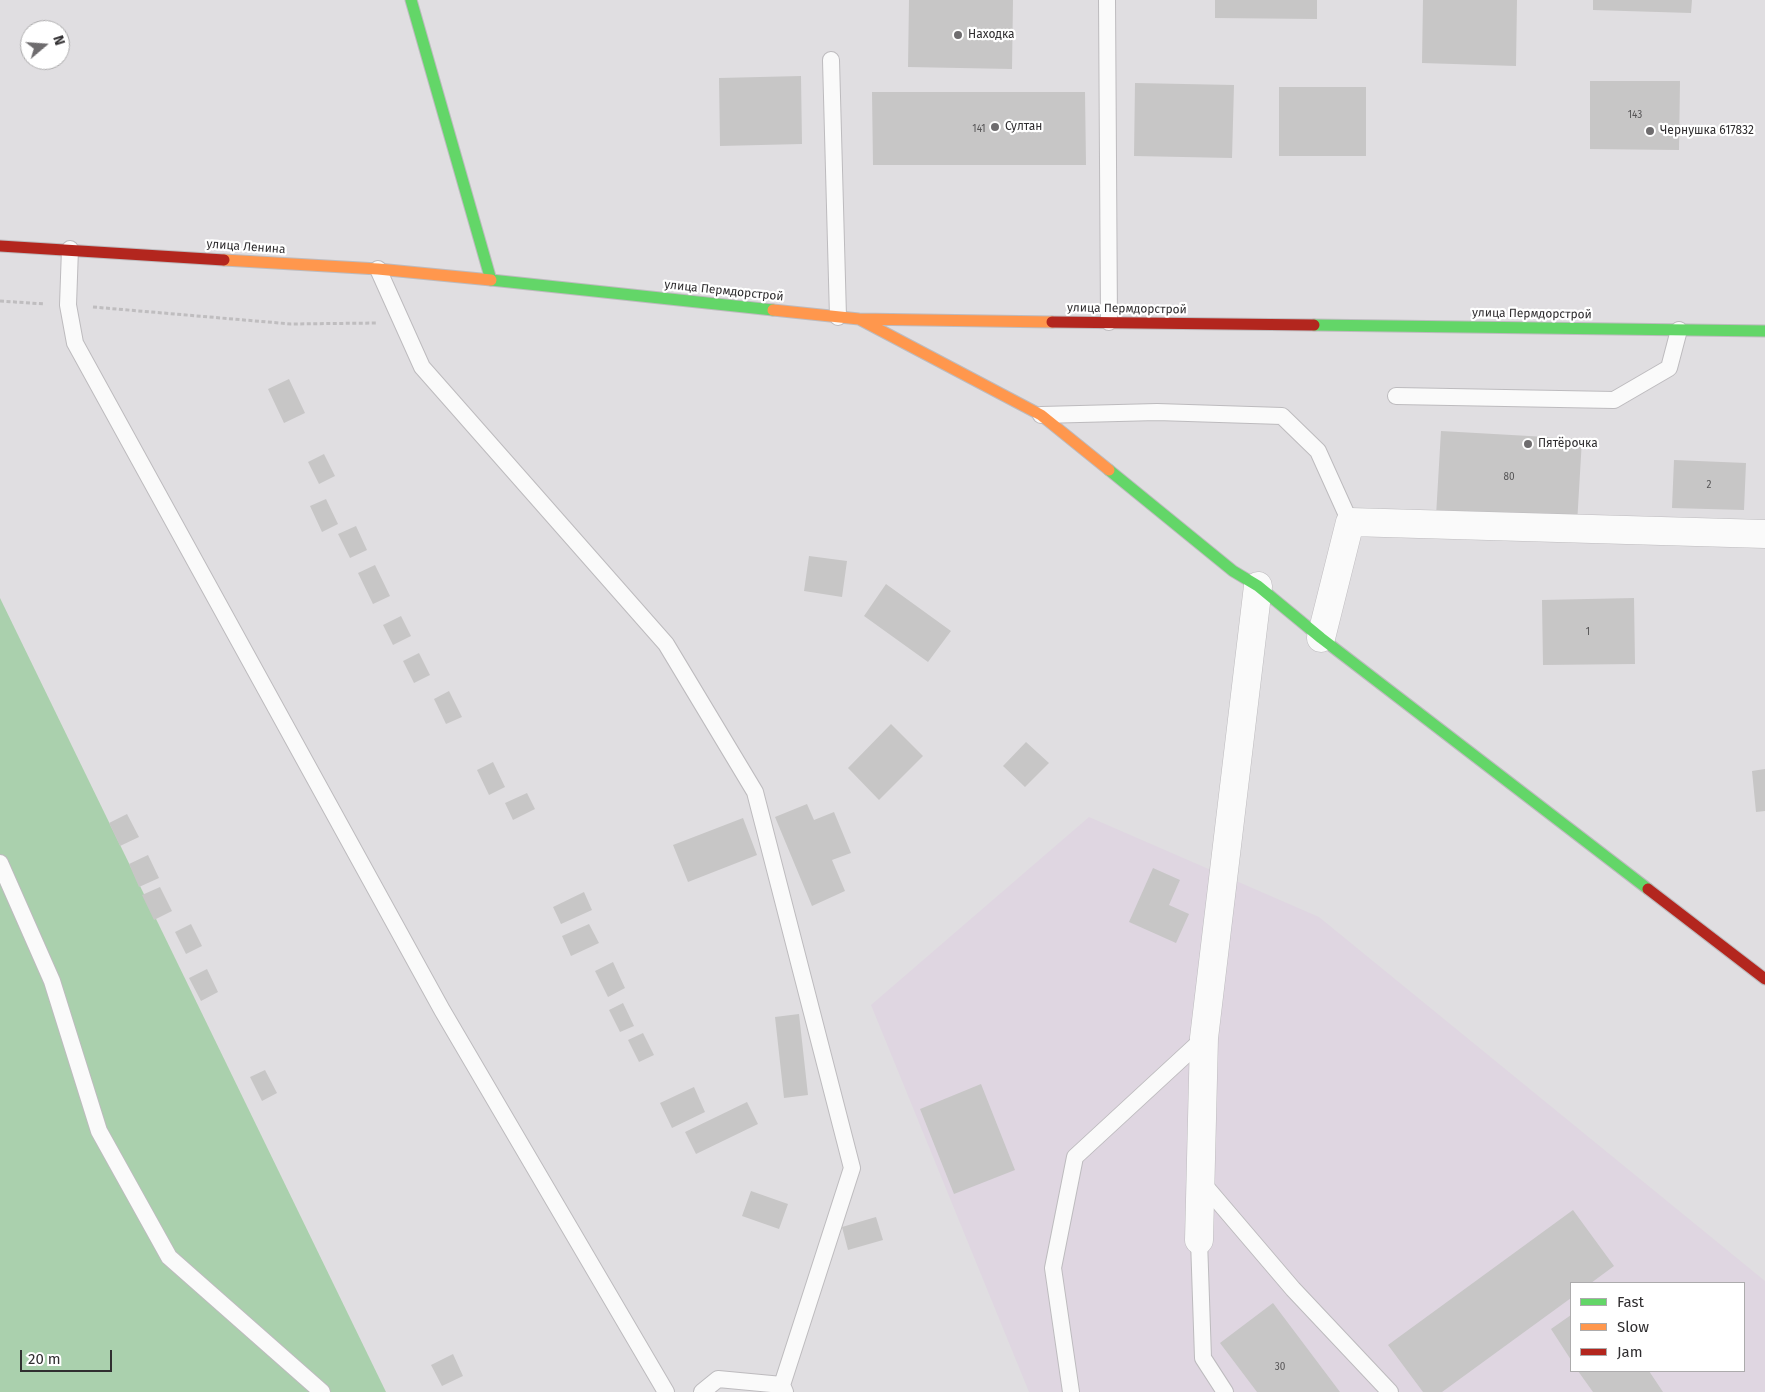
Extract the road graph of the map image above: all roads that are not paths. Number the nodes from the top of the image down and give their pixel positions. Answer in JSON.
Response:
{"nodes":[{"id":1,"x":411,"y":0,"type":"edge"},
{"id":2,"x":1107,"y":0,"type":"edge"},
{"id":3,"x":830,"y":60,"type":"dead end"},
{"id":4,"x":0,"y":246,"type":"edge"},
{"id":5,"x":70,"y":249,"type":"junction"},
{"id":6,"x":378,"y":269,"type":"junction"},
{"id":7,"x":491,"y":280,"type":"junction"},
{"id":8,"x":838,"y":317,"type":"junction"},
{"id":9,"x":859,"y":319,"type":"junction"},
{"id":10,"x":1109,"y":322,"type":"junction"},
{"id":11,"x":1679,"y":330,"type":"junction"},
{"id":12,"x":1765,"y":331,"type":"edge"},
{"id":13,"x":1396,"y":396,"type":"dead end"},
{"id":14,"x":1041,"y":415,"type":"junction"},
{"id":15,"x":1350,"y":522,"type":"junction"},
{"id":16,"x":1765,"y":534,"type":"edge"},
{"id":17,"x":1258,"y":586,"type":"junction"},
{"id":18,"x":1321,"y":638,"type":"junction"},
{"id":19,"x":0,"y":863,"type":"edge"},
{"id":20,"x":1765,"y":979,"type":"edge"},
{"id":21,"x":1204,"y":1038,"type":"junction"},
{"id":22,"x":1200,"y":1180,"type":"junction"},
{"id":23,"x":1198,"y":1240,"type":"joint"},
{"id":24,"x":784,"y":1388,"type":"edge"},
{"id":25,"x":322,"y":1392,"type":"edge"},
{"id":26,"x":666,"y":1392,"type":"edge"},
{"id":27,"x":702,"y":1392,"type":"edge"},
{"id":28,"x":1071,"y":1392,"type":"edge"},
{"id":29,"x":1225,"y":1392,"type":"edge"},
{"id":30,"x":1390,"y":1392,"type":"edge"}],
"edges":[{"from":1,"to":7,"type":"main road"},
{"from":2,"to":10,"type":"lane"},
{"from":3,"to":8,"type":"lane"},
{"from":4,"to":5,"type":"main road","name":"улица Ленина"},
{"from":5,"to":6,"type":"main road","name":"улица Ленина"},
{"from":5,"to":26,"type":"lane"},
{"from":6,"to":7,"type":"main road","name":"улица Ленина"},
{"from":6,"to":24,"type":"lane"},
{"from":7,"to":8,"type":"main road","name":"улица Пермдорстрой"},
{"from":8,"to":9,"type":"main road","name":"улица Пермдорстрой"},
{"from":9,"to":10,"type":"main road","name":"улица Пермдорстрой"},
{"from":9,"to":14,"type":"main road"},
{"from":10,"to":11,"type":"main road","name":"улица Пермдорстрой"},
{"from":11,"to":12,"type":"main road","name":"улица Пермдорстрой"},
{"from":11,"to":13,"type":"lane"},
{"from":14,"to":15,"type":"lane"},
{"from":14,"to":17,"type":"main road"},
{"from":15,"to":16,"type":"street"},
{"from":15,"to":18,"type":"street"},
{"from":17,"to":18,"type":"main road"},
{"from":17,"to":21,"type":"street"},
{"from":18,"to":20,"type":"main road"},
{"from":19,"to":25,"type":"lane"},
{"from":21,"to":22,"type":"street"},
{"from":21,"to":28,"type":"lane"},
{"from":22,"to":23,"type":"street"},
{"from":22,"to":30,"type":"lane"},
{"from":23,"to":29,"type":"lane"},
{"from":24,"to":27,"type":"lane"}]}
